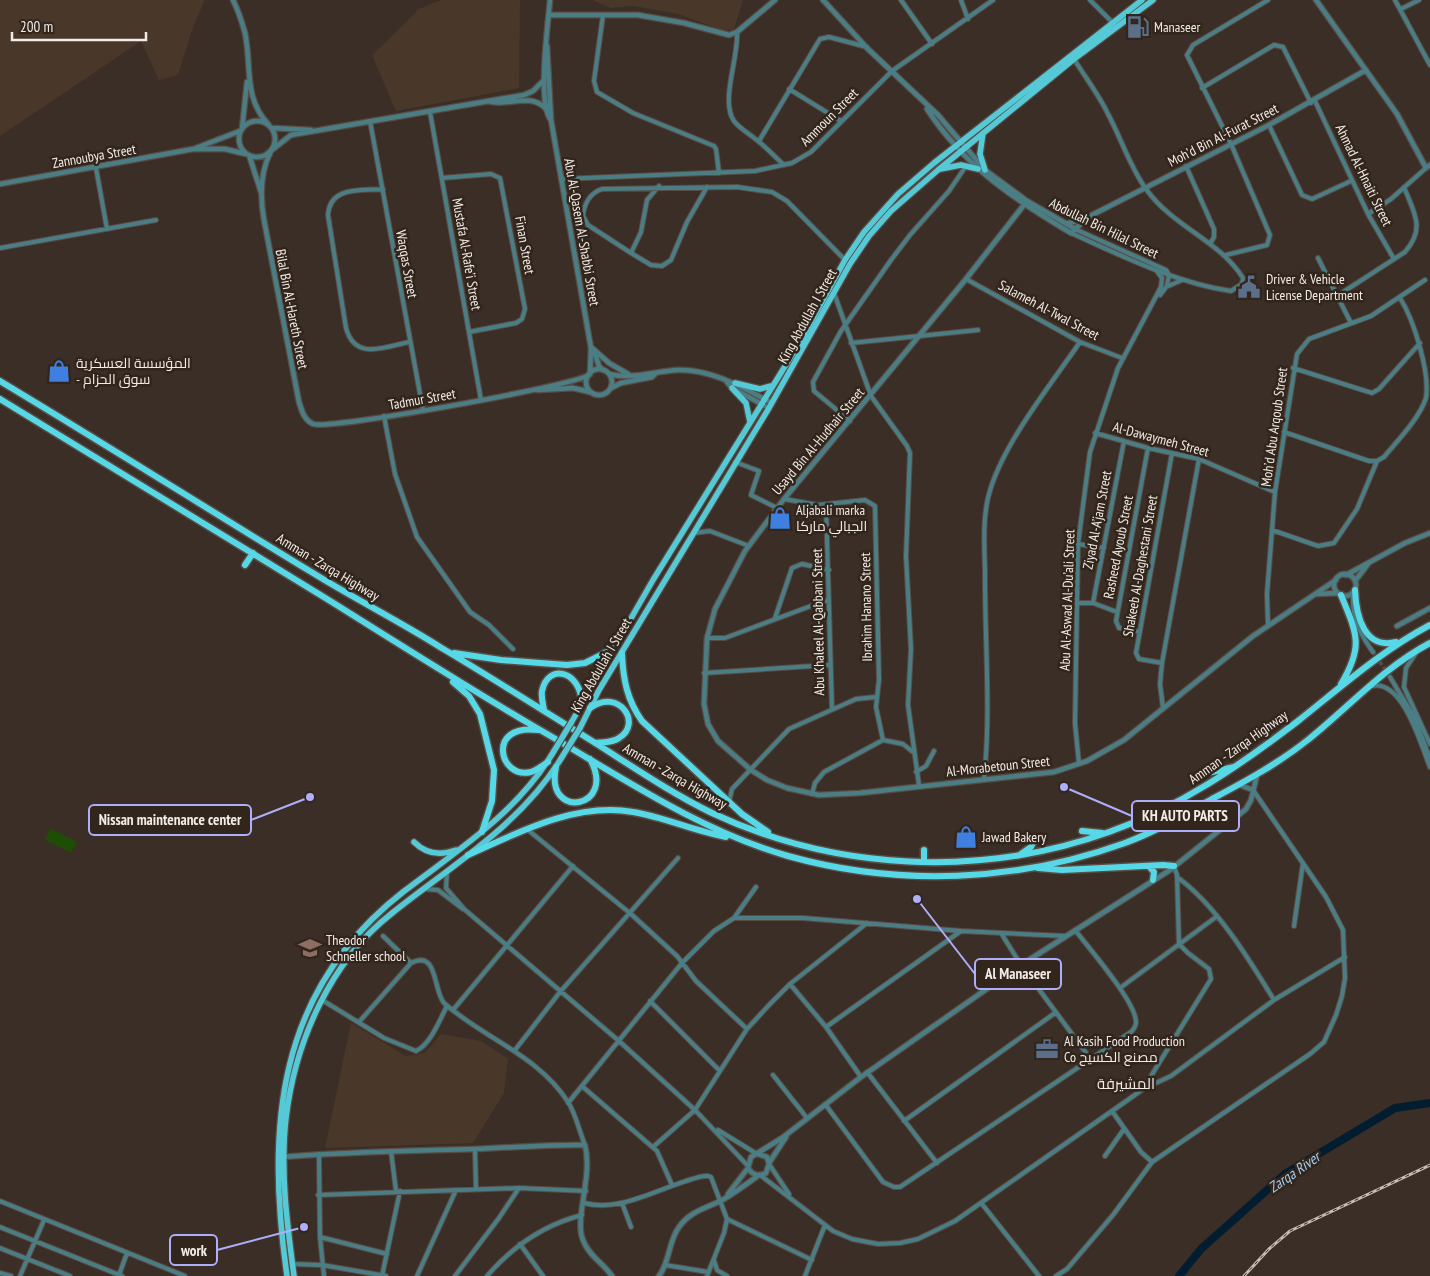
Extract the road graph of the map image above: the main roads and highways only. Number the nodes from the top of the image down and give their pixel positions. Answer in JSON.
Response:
{"nodes":[{"id":1,"x":1142,"y":0,"type":"edge"},
{"id":2,"x":1153,"y":0,"type":"edge"},
{"id":3,"x":983,"y":133,"type":"junction"},
{"id":4,"x":978,"y":169,"type":"road end"},
{"id":5,"x":938,"y":170,"type":"junction"},
{"id":6,"x":984,"y":170,"type":"road end"},
{"id":7,"x":847,"y":262,"type":"junction"},
{"id":8,"x":0,"y":381,"type":"edge"},
{"id":9,"x":773,"y":384,"type":"junction"},
{"id":10,"x":0,"y":399,"type":"edge"},
{"id":11,"x":750,"y":423,"type":"junction"},
{"id":12,"x":252,"y":553,"type":"junction"},
{"id":13,"x":245,"y":565,"type":"dead end"},
{"id":14,"x":653,"y":580,"type":"junction"},
{"id":15,"x":661,"y":585,"type":"junction"},
{"id":16,"x":1354,"y":591,"type":"road end"},
{"id":17,"x":1340,"y":594,"type":"road end"},
{"id":18,"x":1430,"y":625,"type":"edge"},
{"id":19,"x":1402,"y":641,"type":"junction"},
{"id":20,"x":1430,"y":643,"type":"edge"},
{"id":21,"x":613,"y":649,"type":"junction"},
{"id":22,"x":448,"y":652,"type":"junction"},
{"id":23,"x":622,"y":653,"type":"junction"},
{"id":24,"x":443,"y":673,"type":"junction"},
{"id":25,"x":1339,"y":688,"type":"junction"},
{"id":26,"x":582,"y":703,"type":"junction"},
{"id":27,"x":590,"y":708,"type":"junction"},
{"id":28,"x":544,"y":710,"type":"junction"},
{"id":29,"x":543,"y":731,"type":"junction"},
{"id":30,"x":595,"y":743,"type":"junction"},
{"id":31,"x":590,"y":758,"type":"junction"},
{"id":32,"x":548,"y":762,"type":"junction"},
{"id":33,"x":556,"y":766,"type":"junction"},
{"id":34,"x":1238,"y":766,"type":"junction"},
{"id":35,"x":1212,"y":772,"type":"dead end"},
{"id":36,"x":1082,"y":831,"type":"dead end"},
{"id":37,"x":482,"y":832,"type":"junction"},
{"id":38,"x":1108,"y":833,"type":"junction"},
{"id":39,"x":780,"y":839,"type":"junction"},
{"id":40,"x":742,"y":840,"type":"junction"},
{"id":41,"x":1034,"y":841,"type":"dead end"},
{"id":42,"x":414,"y":842,"type":"dead end"},
{"id":43,"x":462,"y":848,"type":"junction"},
{"id":44,"x":924,"y":850,"type":"dead end"},
{"id":45,"x":468,"y":855,"type":"junction"},
{"id":46,"x":1014,"y":856,"type":"junction"},
{"id":47,"x":924,"y":862,"type":"junction"},
{"id":48,"x":1149,"y":866,"type":"junction"},
{"id":49,"x":1174,"y":866,"type":"road end"},
{"id":50,"x":1034,"y":867,"type":"junction"},
{"id":51,"x":431,"y":871,"type":"junction"},
{"id":52,"x":436,"y":878,"type":"junction"},
{"id":53,"x":1153,"y":880,"type":"road end"},
{"id":54,"x":285,"y":1082,"type":"junction"},
{"id":55,"x":292,"y":1084,"type":"junction"},
{"id":56,"x":287,"y":1276,"type":"edge"},
{"id":57,"x":294,"y":1276,"type":"edge"}],
"edges":[{"from":1,"to":7,"type":"main road","name":"King Abdullah I Street"},
{"from":2,"to":3,"type":"main road","name":"King Abdullah I Street"},
{"from":3,"to":5,"type":"main road","name":"King Abdullah I Street"},
{"from":3,"to":6,"type":"main road"},
{"from":4,"to":5,"type":"main road"},
{"from":5,"to":7,"type":"main road","name":"King Abdullah I Street"},
{"from":7,"to":9,"type":"main road","name":"King Abdullah I Street"},
{"from":7,"to":15,"type":"main road","name":"King Abdullah I Street"},
{"from":8,"to":22,"type":"highway","name":"Amman - Zarqa Highway"},
{"from":9,"to":11,"type":"main road","name":"King Abdullah I Street"},
{"from":9,"to":11,"type":"main road"},
{"from":10,"to":12,"type":"highway","name":"Amman - Zarqa Highway"},
{"from":11,"to":14,"type":"main road","name":"King Abdullah I Street"},
{"from":12,"to":13,"type":"highway"},
{"from":12,"to":24,"type":"highway","name":"Amman - Zarqa Highway"},
{"from":14,"to":15,"type":"main road"},
{"from":14,"to":21,"type":"main road","name":"King Abdullah I Street"},
{"from":15,"to":23,"type":"main road","name":"King Abdullah I Street"},
{"from":16,"to":19,"type":"highway"},
{"from":17,"to":25,"type":"highway"},
{"from":18,"to":19,"type":"highway","name":"Amman - Zarqa Highway"},
{"from":19,"to":25,"type":"highway","name":"Amman - Zarqa Highway"},
{"from":20,"to":50,"type":"highway","name":"Amman - Zarqa Highway"},
{"from":21,"to":22,"type":"highway"},
{"from":21,"to":26,"type":"main road","name":"King Abdullah I Street"},
{"from":22,"to":28,"type":"highway","name":"Amman - Zarqa Highway"},
{"from":23,"to":27,"type":"main road","name":"King Abdullah I Street"},
{"from":23,"to":39,"type":"highway"},
{"from":24,"to":29,"type":"highway","name":"Amman - Zarqa Highway"},
{"from":24,"to":37,"type":"highway"},
{"from":25,"to":34,"type":"highway","name":"Amman - Zarqa Highway"},
{"from":26,"to":28,"type":"highway"},
{"from":26,"to":32,"type":"main road","name":"King Abdullah I Street","bridge":true},
{"from":27,"to":30,"type":"highway"},
{"from":27,"to":33,"type":"main road","name":"King Abdullah I Street","bridge":true},
{"from":28,"to":30,"type":"highway","name":"Amman - Zarqa Highway"},
{"from":29,"to":31,"type":"highway","name":"Amman - Zarqa Highway"},
{"from":29,"to":32,"type":"highway"},
{"from":30,"to":39,"type":"highway","name":"Amman - Zarqa Highway"},
{"from":31,"to":33,"type":"highway"},
{"from":31,"to":40,"type":"highway","name":"Amman - Zarqa Highway"},
{"from":32,"to":37,"type":"main road","name":"King Abdullah I Street"},
{"from":33,"to":45,"type":"main road","name":"King Abdullah I Street"},
{"from":34,"to":35,"type":"highway"},
{"from":34,"to":38,"type":"highway","name":"Amman - Zarqa Highway"},
{"from":36,"to":38,"type":"highway"},
{"from":37,"to":43,"type":"main road","name":"King Abdullah I Street"},
{"from":38,"to":46,"type":"highway","name":"Amman - Zarqa Highway"},
{"from":39,"to":47,"type":"highway","name":"Amman - Zarqa Highway"},
{"from":40,"to":45,"type":"highway"},
{"from":40,"to":50,"type":"highway","name":"Amman - Zarqa Highway"},
{"from":41,"to":46,"type":"highway"},
{"from":42,"to":43,"type":"main road"},
{"from":43,"to":51,"type":"main road","name":"King Abdullah I Street"},
{"from":44,"to":47,"type":"highway"},
{"from":45,"to":52,"type":"main road","name":"King Abdullah I Street"},
{"from":46,"to":47,"type":"highway","name":"Amman - Zarqa Highway"},
{"from":48,"to":49,"type":"highway"},
{"from":48,"to":50,"type":"highway"},
{"from":48,"to":53,"type":"highway"},
{"from":51,"to":52,"type":"main road"},
{"from":51,"to":54,"type":"main road","name":"King Abdullah I Street"},
{"from":52,"to":55,"type":"main road","name":"King Abdullah I Street"},
{"from":54,"to":55,"type":"main road"},
{"from":54,"to":56,"type":"main road","name":"King Abdullah I Street"},
{"from":55,"to":57,"type":"main road","name":"King Abdullah I Street"}]}
